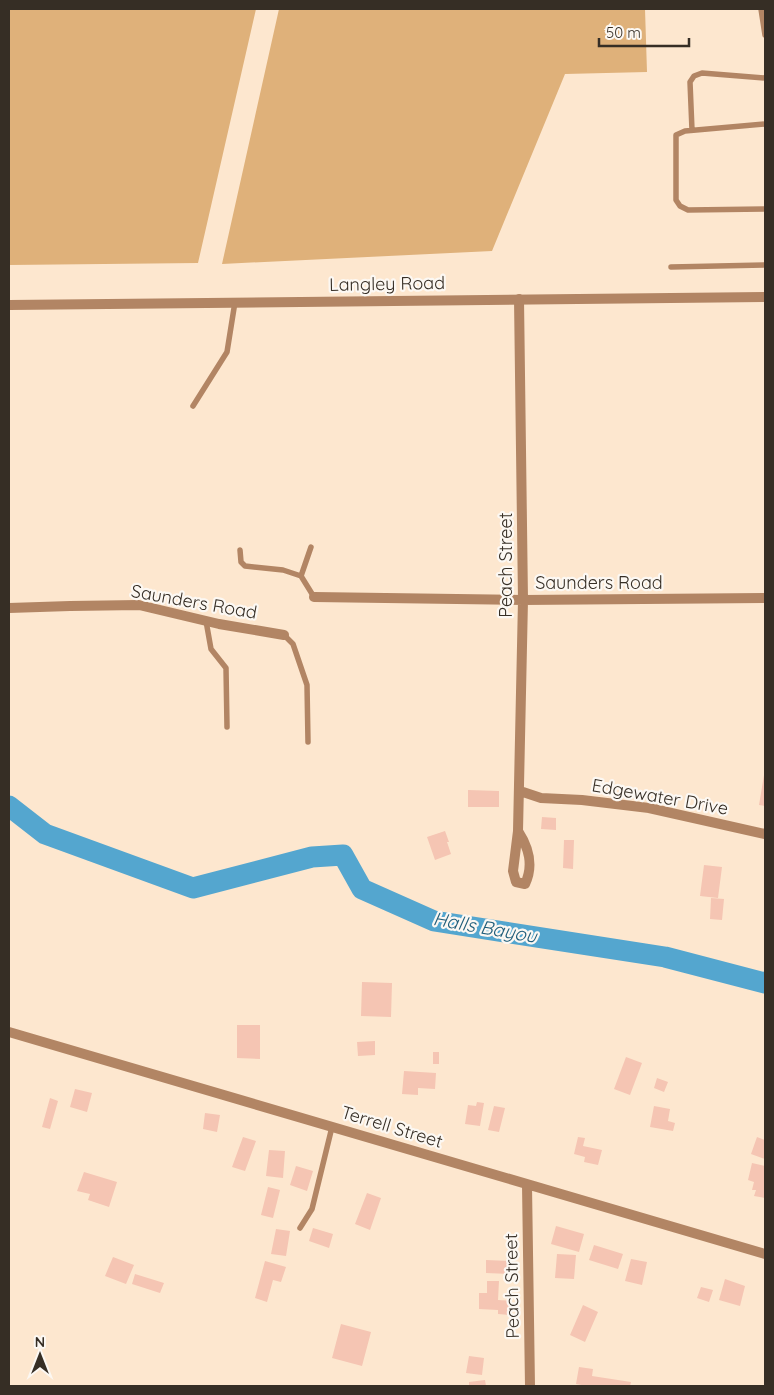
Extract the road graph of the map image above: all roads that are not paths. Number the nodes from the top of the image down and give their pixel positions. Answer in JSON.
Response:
{"nodes":[{"id":1,"x":762,"y":9,"type":"edge"},
{"id":2,"x":765,"y":35,"type":"edge"},
{"id":3,"x":765,"y":78,"type":"edge"},
{"id":4,"x":765,"y":124,"type":"edge"},
{"id":5,"x":692,"y":130,"type":"junction"},
{"id":6,"x":765,"y":209,"type":"edge"},
{"id":7,"x":765,"y":265,"type":"edge"},
{"id":8,"x":671,"y":267,"type":"dead end"},
{"id":9,"x":765,"y":297,"type":"edge"},
{"id":10,"x":519,"y":299,"type":"junction"},
{"id":11,"x":235,"y":302,"type":"junction"},
{"id":12,"x":9,"y":305,"type":"edge"},
{"id":13,"x":193,"y":406,"type":"dead end"},
{"id":14,"x":311,"y":547,"type":"dead end"},
{"id":15,"x":240,"y":550,"type":"dead end"},
{"id":16,"x":301,"y":576,"type":"junction"},
{"id":17,"x":314,"y":597,"type":"joint"},
{"id":18,"x":765,"y":598,"type":"edge"},
{"id":19,"x":524,"y":600,"type":"junction"},
{"id":20,"x":9,"y":608,"type":"edge"},
{"id":21,"x":206,"y":621,"type":"junction"},
{"id":22,"x":284,"y":635,"type":"joint"},
{"id":23,"x":227,"y":727,"type":"dead end"},
{"id":24,"x":308,"y":742,"type":"dead end"},
{"id":25,"x":520,"y":791,"type":"junction"},
{"id":26,"x":518,"y":831,"type":"dead end"},
{"id":27,"x":765,"y":834,"type":"edge"},
{"id":28,"x":9,"y":1032,"type":"edge"},
{"id":29,"x":332,"y":1127,"type":"junction"},
{"id":30,"x":527,"y":1185,"type":"junction"},
{"id":31,"x":300,"y":1228,"type":"dead end"},
{"id":32,"x":765,"y":1254,"type":"edge"},
{"id":33,"x":530,"y":1386,"type":"edge"}],
"edges":[{"from":1,"to":2,"type":"lane"},
{"from":3,"to":5,"type":"lane"},
{"from":4,"to":5,"type":"lane"},
{"from":5,"to":6,"type":"lane"},
{"from":7,"to":8,"type":"lane"},
{"from":9,"to":10,"type":"street","name":"Langley Road"},
{"from":10,"to":11,"type":"street","name":"Langley Road"},
{"from":10,"to":19,"type":"street","name":"Peach Street"},
{"from":11,"to":12,"type":"street","name":"Langley Road"},
{"from":11,"to":13,"type":"lane"},
{"from":14,"to":16,"type":"lane"},
{"from":15,"to":16,"type":"lane"},
{"from":16,"to":17,"type":"lane"},
{"from":17,"to":19,"type":"street","name":"Saunders Road"},
{"from":18,"to":19,"type":"street","name":"Saunders Road"},
{"from":19,"to":25,"type":"street","name":"Peach Street"},
{"from":20,"to":21,"type":"street","name":"Saunders Road"},
{"from":21,"to":22,"type":"street","name":"Saunders Road"},
{"from":21,"to":23,"type":"lane"},
{"from":22,"to":24,"type":"lane"},
{"from":25,"to":26,"type":"street","name":"Peach Street"},
{"from":25,"to":27,"type":"street","name":"Edgewater Drive"},
{"from":28,"to":29,"type":"street","name":"Terrell Street"},
{"from":29,"to":30,"type":"street","name":"Terrell Street"},
{"from":29,"to":31,"type":"lane"},
{"from":30,"to":32,"type":"street","name":"Terrell Street"},
{"from":30,"to":33,"type":"street","name":"Peach Street"}]}
